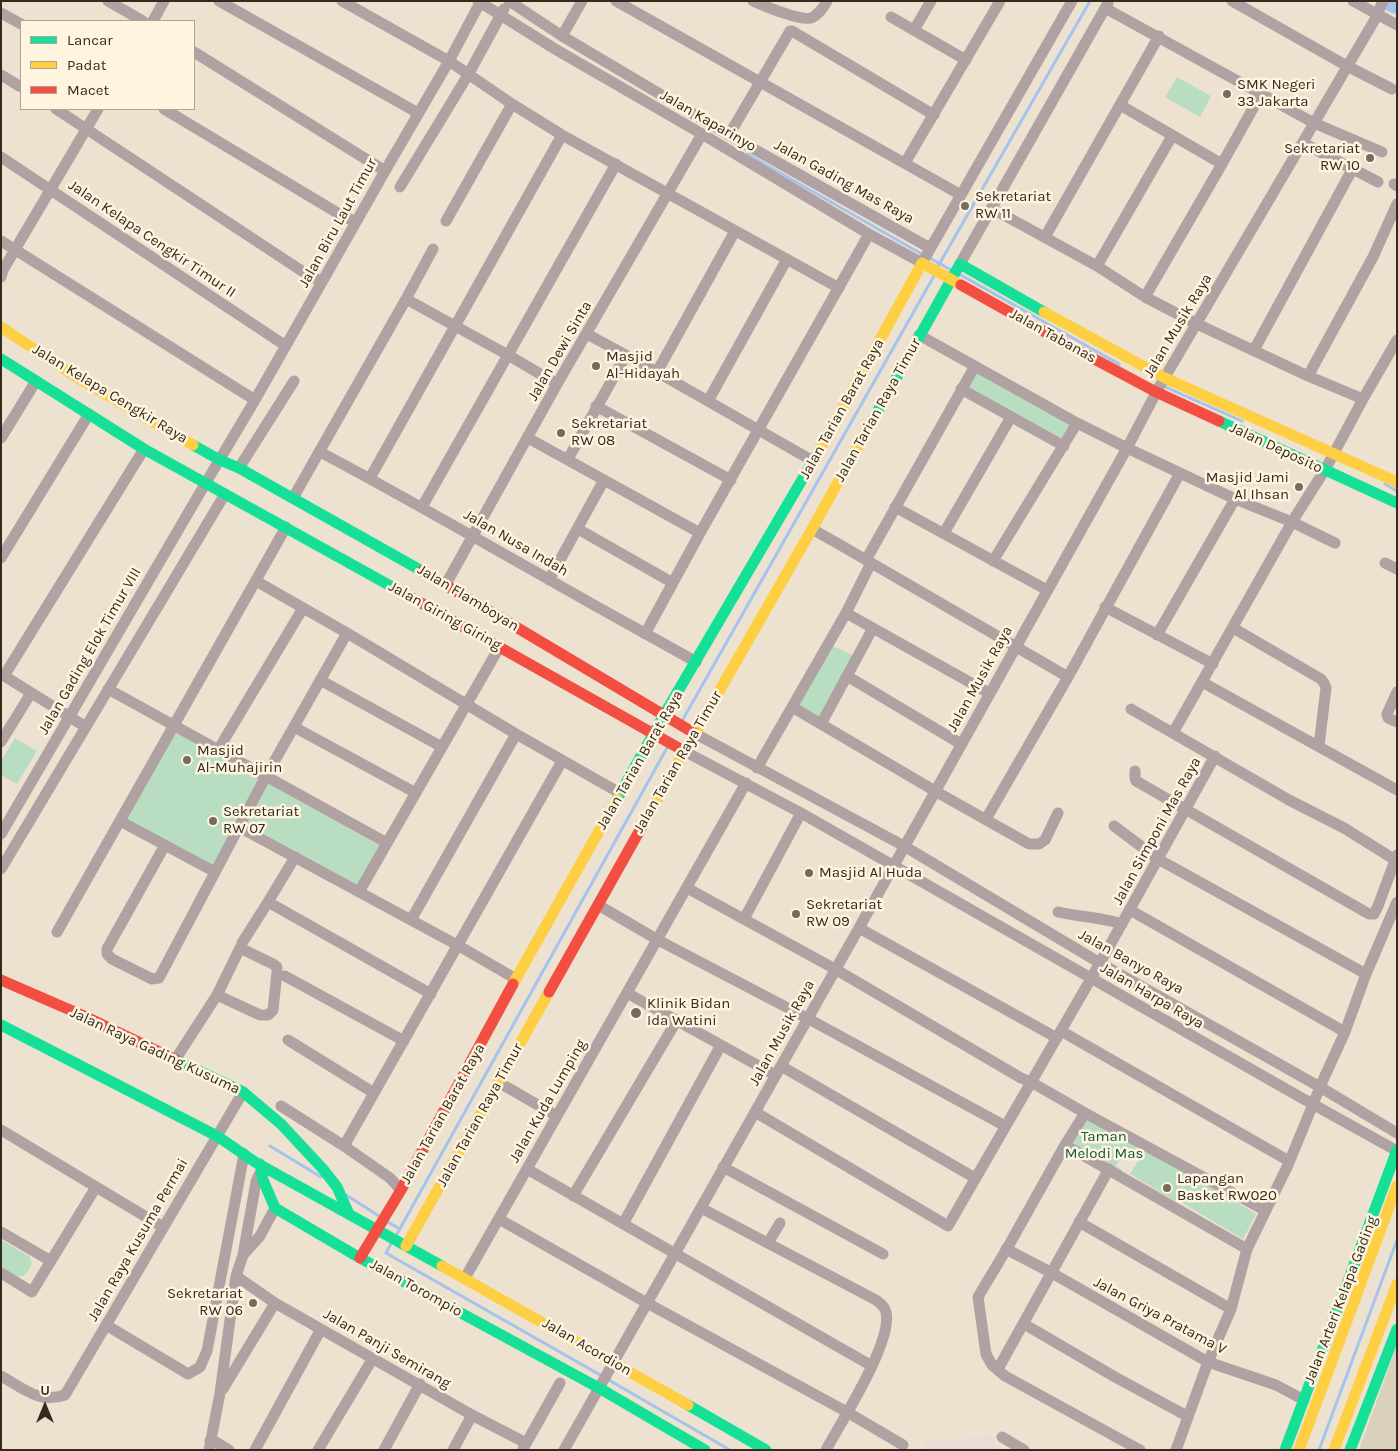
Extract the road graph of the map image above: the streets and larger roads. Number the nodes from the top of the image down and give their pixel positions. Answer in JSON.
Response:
{"nodes":[{"id":1,"x":108,"y":1,"type":"edge"},
{"id":2,"x":164,"y":1,"type":"edge"},
{"id":3,"x":219,"y":1,"type":"edge"},
{"id":4,"x":342,"y":1,"type":"edge"},
{"id":5,"x":582,"y":1,"type":"edge"},
{"id":6,"x":616,"y":1,"type":"edge"},
{"id":7,"x":753,"y":1,"type":"edge"},
{"id":8,"x":827,"y":1,"type":"edge"},
{"id":9,"x":931,"y":1,"type":"edge"},
{"id":10,"x":1000,"y":1,"type":"edge"},
{"id":11,"x":1072,"y":1,"type":"edge"},
{"id":12,"x":1232,"y":1,"type":"edge"},
{"id":13,"x":1353,"y":1,"type":"edge"},
{"id":14,"x":481,"y":2,"type":"edge"},
{"id":15,"x":510,"y":2,"type":"edge"},
{"id":16,"x":1107,"y":4,"type":"edge"},
{"id":17,"x":1380,"y":9,"type":"edge"},
{"id":18,"x":1,"y":13,"type":"edge"},
{"id":19,"x":499,"y":13,"type":"junction"},
{"id":20,"x":891,"y":17,"type":"dead end"},
{"id":21,"x":141,"y":20,"type":"edge"},
{"id":22,"x":154,"y":20,"type":"edge"},
{"id":23,"x":20,"y":23,"type":"edge"},
{"id":24,"x":1397,"y":25,"type":"edge"},
{"id":25,"x":914,"y":30,"type":"junction"},
{"id":26,"x":562,"y":36,"type":"junction"},
{"id":27,"x":1158,"y":36,"type":"junction"},
{"id":28,"x":195,"y":53,"type":"edge"},
{"id":29,"x":966,"y":60,"type":"junction"},
{"id":30,"x":450,"y":62,"type":"junction"},
{"id":31,"x":1347,"y":66,"type":"junction"},
{"id":32,"x":1,"y":74,"type":"edge"},
{"id":33,"x":467,"y":74,"type":"junction"},
{"id":34,"x":760,"y":83,"type":"junction"},
{"id":35,"x":20,"y":86,"type":"edge"},
{"id":36,"x":1392,"y":89,"type":"dead end"},
{"id":37,"x":1262,"y":94,"type":"junction"},
{"id":38,"x":512,"y":104,"type":"junction"},
{"id":39,"x":1120,"y":105,"type":"junction"},
{"id":40,"x":58,"y":110,"type":"edge"},
{"id":41,"x":97,"y":110,"type":"edge"},
{"id":42,"x":166,"y":110,"type":"edge"},
{"id":43,"x":418,"y":113,"type":"junction"},
{"id":44,"x":934,"y":115,"type":"junction"},
{"id":45,"x":1314,"y":123,"type":"junction"},
{"id":46,"x":86,"y":127,"type":"junction"},
{"id":47,"x":702,"y":134,"type":"junction"},
{"id":48,"x":562,"y":135,"type":"junction"},
{"id":49,"x":729,"y":135,"type":"junction"},
{"id":50,"x":1172,"y":136,"type":"junction"},
{"id":51,"x":1303,"y":143,"type":"junction"},
{"id":52,"x":1382,"y":152,"type":"dead end"},
{"id":53,"x":1,"y":157,"type":"edge"},
{"id":54,"x":905,"y":163,"type":"junction"},
{"id":55,"x":616,"y":164,"type":"junction"},
{"id":56,"x":1222,"y":164,"type":"junction"},
{"id":57,"x":1353,"y":168,"type":"junction"},
{"id":58,"x":385,"y":171,"type":"junction"},
{"id":59,"x":1378,"y":182,"type":"dead end"},
{"id":60,"x":400,"y":187,"type":"dead end"},
{"id":61,"x":51,"y":189,"type":"junction"},
{"id":62,"x":667,"y":193,"type":"junction"},
{"id":63,"x":961,"y":195,"type":"junction"},
{"id":64,"x":1397,"y":204,"type":"edge"},
{"id":65,"x":991,"y":208,"type":"junction"},
{"id":66,"x":446,"y":221,"type":"dead end"},
{"id":67,"x":356,"y":222,"type":"junction"},
{"id":68,"x":736,"y":231,"type":"junction"},
{"id":69,"x":869,"y":234,"type":"junction"},
{"id":70,"x":1045,"y":237,"type":"junction"},
{"id":71,"x":1,"y":241,"type":"edge"},
{"id":72,"x":930,"y":248,"type":"junction"},
{"id":73,"x":434,"y":249,"type":"dead end"},
{"id":74,"x":15,"y":250,"type":"junction"},
{"id":75,"x":787,"y":259,"type":"junction"},
{"id":76,"x":960,"y":264,"type":"junction"},
{"id":77,"x":926,"y":265,"type":"junction"},
{"id":78,"x":1097,"y":266,"type":"junction"},
{"id":79,"x":2,"y":272,"type":"edge"},
{"id":80,"x":951,"y":277,"type":"junction"},
{"id":81,"x":322,"y":282,"type":"junction"},
{"id":82,"x":839,"y":288,"type":"junction"},
{"id":83,"x":1145,"y":297,"type":"junction"},
{"id":84,"x":411,"y":302,"type":"junction"},
{"id":85,"x":1197,"y":324,"type":"junction"},
{"id":86,"x":1,"y":327,"type":"edge"},
{"id":87,"x":455,"y":327,"type":"junction"},
{"id":88,"x":587,"y":334,"type":"junction"},
{"id":89,"x":919,"y":335,"type":"junction"},
{"id":90,"x":1397,"y":340,"type":"edge"},
{"id":91,"x":286,"y":346,"type":"junction"},
{"id":92,"x":1254,"y":350,"type":"junction"},
{"id":93,"x":508,"y":355,"type":"junction"},
{"id":94,"x":626,"y":355,"type":"junction"},
{"id":95,"x":1,"y":358,"type":"edge"},
{"id":96,"x":975,"y":366,"type":"junction"},
{"id":97,"x":657,"y":372,"type":"junction"},
{"id":98,"x":1308,"y":376,"type":"junction"},
{"id":99,"x":36,"y":381,"type":"junction"},
{"id":100,"x":294,"y":381,"type":"dead end"},
{"id":101,"x":558,"y":384,"type":"junction"},
{"id":102,"x":1160,"y":385,"type":"junction"},
{"id":103,"x":961,"y":389,"type":"junction"},
{"id":104,"x":1363,"y":399,"type":"junction"},
{"id":105,"x":256,"y":400,"type":"junction"},
{"id":106,"x":708,"y":401,"type":"junction"},
{"id":107,"x":596,"y":406,"type":"junction"},
{"id":108,"x":89,"y":414,"type":"junction"},
{"id":109,"x":1011,"y":417,"type":"junction"},
{"id":110,"x":1077,"y":423,"type":"junction"},
{"id":111,"x":758,"y":431,"type":"junction"},
{"id":112,"x":1,"y":438,"type":"edge"},
{"id":113,"x":528,"y":438,"type":"junction"},
{"id":114,"x":1064,"y":446,"type":"junction"},
{"id":115,"x":1127,"y":448,"type":"junction"},
{"id":116,"x":144,"y":449,"type":"junction"},
{"id":117,"x":320,"y":452,"type":"junction"},
{"id":118,"x":568,"y":459,"type":"junction"},
{"id":119,"x":222,"y":460,"type":"junction"},
{"id":120,"x":813,"y":461,"type":"junction"},
{"id":121,"x":1329,"y":463,"type":"junction"},
{"id":122,"x":237,"y":468,"type":"junction"},
{"id":123,"x":1180,"y":474,"type":"junction"},
{"id":124,"x":370,"y":478,"type":"junction"},
{"id":125,"x":604,"y":480,"type":"junction"},
{"id":126,"x":731,"y":480,"type":"junction"},
{"id":127,"x":206,"y":483,"type":"junction"},
{"id":128,"x":1387,"y":486,"type":"edge"},
{"id":129,"x":224,"y":494,"type":"junction"},
{"id":130,"x":295,"y":496,"type":"junction"},
{"id":131,"x":1235,"y":499,"type":"junction"},
{"id":132,"x":1397,"y":503,"type":"edge"},
{"id":133,"x":422,"y":507,"type":"junction"},
{"id":134,"x":895,"y":507,"type":"junction"},
{"id":135,"x":1292,"y":522,"type":"junction"},
{"id":136,"x":286,"y":527,"type":"junction"},
{"id":137,"x":578,"y":530,"type":"junction"},
{"id":138,"x":812,"y":530,"type":"junction"},
{"id":139,"x":700,"y":532,"type":"junction"},
{"id":140,"x":944,"y":534,"type":"junction"},
{"id":141,"x":473,"y":536,"type":"junction"},
{"id":142,"x":1335,"y":543,"type":"dead end"},
{"id":143,"x":1,"y":558,"type":"edge"},
{"id":144,"x":868,"y":561,"type":"junction"},
{"id":145,"x":993,"y":561,"type":"junction"},
{"id":146,"x":1385,"y":564,"type":"dead end"},
{"id":147,"x":1397,"y":569,"type":"edge"},
{"id":148,"x":549,"y":580,"type":"junction"},
{"id":149,"x":256,"y":581,"type":"junction"},
{"id":150,"x":673,"y":583,"type":"junction"},
{"id":151,"x":446,"y":584,"type":"junction"},
{"id":152,"x":1047,"y":590,"type":"junction"},
{"id":153,"x":1105,"y":607,"type":"junction"},
{"id":154,"x":302,"y":608,"type":"junction"},
{"id":155,"x":846,"y":613,"type":"junction"},
{"id":156,"x":873,"y":628,"type":"junction"},
{"id":157,"x":1232,"y":628,"type":"junction"},
{"id":158,"x":347,"y":633,"type":"junction"},
{"id":159,"x":645,"y":634,"type":"junction"},
{"id":160,"x":1157,"y":635,"type":"junction"},
{"id":161,"x":500,"y":646,"type":"junction"},
{"id":162,"x":1016,"y":646,"type":"junction"},
{"id":163,"x":696,"y":662,"type":"junction"},
{"id":164,"x":1212,"y":664,"type":"junction"},
{"id":165,"x":3,"y":675,"type":"edge"},
{"id":166,"x":847,"y":676,"type":"junction"},
{"id":167,"x":1068,"y":677,"type":"junction"},
{"id":168,"x":320,"y":680,"type":"junction"},
{"id":169,"x":1202,"y":682,"type":"junction"},
{"id":170,"x":108,"y":689,"type":"junction"},
{"id":171,"x":1397,"y":692,"type":"edge"},
{"id":172,"x":31,"y":693,"type":"junction"},
{"id":173,"x":989,"y":693,"type":"junction"},
{"id":174,"x":467,"y":704,"type":"junction"},
{"id":175,"x":792,"y":707,"type":"junction"},
{"id":176,"x":1131,"y":709,"type":"dead end"},
{"id":177,"x":69,"y":716,"type":"junction"},
{"id":178,"x":666,"y":717,"type":"junction"},
{"id":179,"x":1397,"y":722,"type":"edge"},
{"id":180,"x":821,"y":724,"type":"junction"},
{"id":181,"x":174,"y":725,"type":"junction"},
{"id":182,"x":294,"y":726,"type":"junction"},
{"id":183,"x":86,"y":727,"type":"junction"},
{"id":184,"x":691,"y":731,"type":"junction"},
{"id":185,"x":1173,"y":732,"type":"junction"},
{"id":186,"x":516,"y":734,"type":"junction"},
{"id":187,"x":657,"y":736,"type":"junction"},
{"id":188,"x":1,"y":742,"type":"edge"},
{"id":189,"x":961,"y":744,"type":"junction"},
{"id":190,"x":1319,"y":746,"type":"junction"},
{"id":191,"x":442,"y":747,"type":"junction"},
{"id":192,"x":681,"y":749,"type":"junction"},
{"id":193,"x":218,"y":750,"type":"junction"},
{"id":194,"x":1216,"y":756,"type":"junction"},
{"id":195,"x":562,"y":761,"type":"junction"},
{"id":196,"x":757,"y":768,"type":"junction"},
{"id":197,"x":266,"y":776,"type":"junction"},
{"id":198,"x":1136,"y":776,"type":"dead end"},
{"id":199,"x":746,"y":783,"type":"junction"},
{"id":200,"x":935,"y":790,"type":"junction"},
{"id":201,"x":1397,"y":790,"type":"edge"},
{"id":202,"x":416,"y":793,"type":"junction"},
{"id":203,"x":620,"y":794,"type":"junction"},
{"id":204,"x":1185,"y":809,"type":"junction"},
{"id":205,"x":801,"y":813,"type":"junction"},
{"id":206,"x":1058,"y":813,"type":"dead end"},
{"id":207,"x":986,"y":819,"type":"junction"},
{"id":208,"x":120,"y":821,"type":"junction"},
{"id":209,"x":1114,"y":826,"type":"dead end"},
{"id":210,"x":3,"y":827,"type":"edge"},
{"id":211,"x":239,"y":827,"type":"junction"},
{"id":212,"x":387,"y":844,"type":"junction"},
{"id":213,"x":165,"y":845,"type":"junction"},
{"id":214,"x":904,"y":846,"type":"junction"},
{"id":215,"x":295,"y":857,"type":"junction"},
{"id":216,"x":1396,"y":858,"type":"edge"},
{"id":217,"x":1158,"y":859,"type":"junction"},
{"id":218,"x":893,"y":865,"type":"junction"},
{"id":219,"x":1,"y":869,"type":"edge"},
{"id":220,"x":215,"y":872,"type":"junction"},
{"id":221,"x":687,"y":888,"type":"junction"},
{"id":222,"x":359,"y":892,"type":"junction"},
{"id":223,"x":268,"y":902,"type":"junction"},
{"id":224,"x":1397,"y":902,"type":"edge"},
{"id":225,"x":598,"y":905,"type":"junction"},
{"id":226,"x":1130,"y":910,"type":"junction"},
{"id":227,"x":1058,"y":912,"type":"dead end"},
{"id":228,"x":744,"y":919,"type":"junction"},
{"id":229,"x":411,"y":920,"type":"junction"},
{"id":230,"x":1122,"y":924,"type":"junction"},
{"id":231,"x":859,"y":928,"type":"junction"},
{"id":232,"x":57,"y":932,"type":"dead end"},
{"id":233,"x":658,"y":940,"type":"junction"},
{"id":234,"x":241,"y":946,"type":"junction"},
{"id":235,"x":459,"y":946,"type":"junction"},
{"id":236,"x":835,"y":969,"type":"junction"},
{"id":237,"x":1095,"y":972,"type":"junction"},
{"id":238,"x":1366,"y":974,"type":"junction"},
{"id":239,"x":285,"y":976,"type":"dead end"},
{"id":240,"x":516,"y":979,"type":"junction"},
{"id":241,"x":1,"y":980,"type":"edge"},
{"id":242,"x":627,"y":993,"type":"junction"},
{"id":243,"x":431,"y":994,"type":"junction"},
{"id":244,"x":217,"y":995,"type":"junction"},
{"id":245,"x":807,"y":1018,"type":"junction"},
{"id":246,"x":677,"y":1020,"type":"junction"},
{"id":247,"x":1,"y":1025,"type":"edge"},
{"id":248,"x":1345,"y":1032,"type":"junction"},
{"id":249,"x":1059,"y":1034,"type":"junction"},
{"id":250,"x":288,"y":1040,"type":"dead end"},
{"id":251,"x":404,"y":1041,"type":"junction"},
{"id":252,"x":721,"y":1045,"type":"junction"},
{"id":253,"x":175,"y":1060,"type":"junction"},
{"id":254,"x":778,"y":1071,"type":"junction"},
{"id":255,"x":498,"y":1082,"type":"junction"},
{"id":256,"x":1031,"y":1082,"type":"junction"},
{"id":257,"x":1320,"y":1087,"type":"junction"},
{"id":258,"x":243,"y":1092,"type":"junction"},
{"id":259,"x":374,"y":1093,"type":"junction"},
{"id":260,"x":1314,"y":1105,"type":"junction"},
{"id":261,"x":281,"y":1106,"type":"dead end"},
{"id":262,"x":754,"y":1112,"type":"junction"},
{"id":263,"x":1085,"y":1113,"type":"junction"},
{"id":264,"x":557,"y":1116,"type":"junction"},
{"id":265,"x":1005,"y":1126,"type":"junction"},
{"id":266,"x":1,"y":1130,"type":"edge"},
{"id":267,"x":1397,"y":1133,"type":"edge"},
{"id":268,"x":217,"y":1136,"type":"junction"},
{"id":269,"x":1065,"y":1145,"type":"junction"},
{"id":270,"x":344,"y":1146,"type":"junction"},
{"id":271,"x":1397,"y":1150,"type":"edge"},
{"id":272,"x":244,"y":1154,"type":"junction"},
{"id":273,"x":1290,"y":1162,"type":"junction"},
{"id":274,"x":723,"y":1167,"type":"junction"},
{"id":275,"x":262,"y":1168,"type":"junction"},
{"id":276,"x":527,"y":1169,"type":"junction"},
{"id":277,"x":1108,"y":1169,"type":"junction"},
{"id":278,"x":975,"y":1178,"type":"junction"},
{"id":279,"x":96,"y":1186,"type":"junction"},
{"id":280,"x":1397,"y":1186,"type":"edge"},
{"id":281,"x":401,"y":1190,"type":"junction"},
{"id":282,"x":573,"y":1196,"type":"junction"},
{"id":283,"x":275,"y":1208,"type":"junction"},
{"id":284,"x":701,"y":1208,"type":"junction"},
{"id":285,"x":1266,"y":1211,"type":"junction"},
{"id":286,"x":348,"y":1212,"type":"junction"},
{"id":287,"x":498,"y":1219,"type":"junction"},
{"id":288,"x":1378,"y":1221,"type":"junction"},
{"id":289,"x":1079,"y":1222,"type":"junction"},
{"id":290,"x":780,"y":1223,"type":"dead end"},
{"id":291,"x":623,"y":1224,"type":"junction"},
{"id":292,"x":381,"y":1225,"type":"junction"},
{"id":293,"x":163,"y":1227,"type":"junction"},
{"id":294,"x":1,"y":1232,"type":"edge"},
{"id":295,"x":768,"y":1243,"type":"junction"},
{"id":296,"x":404,"y":1245,"type":"junction"},
{"id":297,"x":1247,"y":1249,"type":"junction"},
{"id":298,"x":1006,"y":1250,"type":"junction"},
{"id":299,"x":675,"y":1254,"type":"junction"},
{"id":300,"x":883,"y":1254,"type":"dead end"},
{"id":301,"x":243,"y":1255,"type":"junction"},
{"id":302,"x":360,"y":1258,"type":"junction"},
{"id":303,"x":51,"y":1261,"type":"junction"},
{"id":304,"x":1,"y":1273,"type":"edge"},
{"id":305,"x":1052,"y":1273,"type":"junction"},
{"id":306,"x":236,"y":1276,"type":"junction"},
{"id":307,"x":465,"y":1278,"type":"junction"},
{"id":308,"x":1397,"y":1284,"type":"edge"},
{"id":309,"x":275,"y":1303,"type":"junction"},
{"id":310,"x":647,"y":1303,"type":"junction"},
{"id":311,"x":1231,"y":1309,"type":"junction"},
{"id":312,"x":106,"y":1324,"type":"junction"},
{"id":313,"x":1024,"y":1324,"type":"junction"},
{"id":314,"x":321,"y":1329,"type":"junction"},
{"id":315,"x":1397,"y":1329,"type":"edge"},
{"id":316,"x":373,"y":1358,"type":"junction"},
{"id":317,"x":1208,"y":1362,"type":"junction"},
{"id":318,"x":613,"y":1364,"type":"junction"},
{"id":319,"x":872,"y":1366,"type":"junction"},
{"id":320,"x":998,"y":1369,"type":"junction"},
{"id":321,"x":1,"y":1376,"type":"edge"},
{"id":322,"x":560,"y":1383,"type":"dead end"},
{"id":323,"x":420,"y":1384,"type":"junction"},
{"id":324,"x":600,"y":1386,"type":"junction"},
{"id":325,"x":220,"y":1393,"type":"junction"},
{"id":326,"x":1304,"y":1400,"type":"junction"},
{"id":327,"x":847,"y":1412,"type":"junction"},
{"id":328,"x":472,"y":1415,"type":"junction"},
{"id":329,"x":1187,"y":1416,"type":"junction"},
{"id":330,"x":1002,"y":1437,"type":"dead end"},
{"id":331,"x":210,"y":1445,"type":"edge"},
{"id":332,"x":903,"y":1445,"type":"dead end"},
{"id":333,"x":524,"y":1447,"type":"edge"},
{"id":334,"x":229,"y":1450,"type":"edge"},
{"id":335,"x":255,"y":1450,"type":"edge"},
{"id":336,"x":318,"y":1450,"type":"edge"},
{"id":337,"x":384,"y":1450,"type":"edge"},
{"id":338,"x":453,"y":1450,"type":"edge"},
{"id":339,"x":564,"y":1450,"type":"edge"},
{"id":340,"x":705,"y":1450,"type":"edge"},
{"id":341,"x":766,"y":1450,"type":"edge"},
{"id":342,"x":826,"y":1450,"type":"edge"},
{"id":343,"x":1024,"y":1450,"type":"edge"},
{"id":344,"x":1140,"y":1450,"type":"edge"},
{"id":345,"x":1176,"y":1450,"type":"edge"},
{"id":346,"x":1285,"y":1450,"type":"edge"},
{"id":347,"x":1299,"y":1450,"type":"edge"},
{"id":348,"x":1334,"y":1450,"type":"edge"},
{"id":349,"x":1350,"y":1450,"type":"edge"}],
"edges":[{"from":1,"to":21,"type":"street"},
{"from":2,"to":22,"type":"street"},
{"from":3,"to":43,"type":"street"},
{"from":4,"to":30,"type":"street"},
{"from":5,"to":26,"type":"street"},
{"from":6,"to":34,"type":"street"},
{"from":7,"to":8,"type":"street"},
{"from":9,"to":25,"type":"street"},
{"from":10,"to":29,"type":"street"},
{"from":11,"to":63,"type":"street"},
{"from":12,"to":31,"type":"street"},
{"from":13,"to":17,"type":"street"},
{"from":14,"to":19,"type":"street","name":"Jalan Kaparinyo"},
{"from":14,"to":30,"type":"street","name":"Jalan Biru Laut Timur"},
{"from":15,"to":19,"type":"street"},
{"from":15,"to":26,"type":"street","name":"Jalan Gading Mas Raya"},
{"from":16,"to":27,"type":"street"},
{"from":16,"to":65,"type":"street"},
{"from":17,"to":24,"type":"street"},
{"from":17,"to":31,"type":"street","name":"Jalan Musik Raya"},
{"from":18,"to":23,"type":"street"},
{"from":19,"to":33,"type":"street"},
{"from":19,"to":47,"type":"street","name":"Jalan Kaparinyo"},
{"from":20,"to":25,"type":"street"},
{"from":25,"to":29,"type":"street"},
{"from":26,"to":49,"type":"street","name":"Jalan Gading Mas Raya"},
{"from":27,"to":37,"type":"street"},
{"from":27,"to":39,"type":"street"},
{"from":28,"to":58,"type":"street"},
{"from":29,"to":44,"type":"street"},
{"from":30,"to":33,"type":"street"},
{"from":30,"to":43,"type":"street","name":"Jalan Biru Laut Timur"},
{"from":31,"to":36,"type":"street"},
{"from":31,"to":45,"type":"street","name":"Jalan Musik Raya"},
{"from":32,"to":35,"type":"street"},
{"from":33,"to":38,"type":"street"},
{"from":33,"to":60,"type":"street"},
{"from":34,"to":44,"type":"street"},
{"from":34,"to":49,"type":"street"},
{"from":34,"to":54,"type":"street"},
{"from":37,"to":45,"type":"street"},
{"from":37,"to":56,"type":"street"},
{"from":38,"to":48,"type":"street"},
{"from":38,"to":66,"type":"street"},
{"from":39,"to":50,"type":"street"},
{"from":39,"to":70,"type":"street"},
{"from":40,"to":46,"type":"street"},
{"from":41,"to":46,"type":"street"},
{"from":42,"to":67,"type":"street"},
{"from":43,"to":58,"type":"street","name":"Jalan Biru Laut Timur"},
{"from":44,"to":54,"type":"street"},
{"from":45,"to":51,"type":"street","name":"Jalan Musik Raya"},
{"from":45,"to":52,"type":"street"},
{"from":46,"to":61,"type":"street"},
{"from":46,"to":81,"type":"street"},
{"from":47,"to":62,"type":"street","name":"Jalan Dewi Sinta"},
{"from":47,"to":69,"type":"street","name":"Jalan Kaparinyo"},
{"from":48,"to":55,"type":"street"},
{"from":48,"to":87,"type":"street"},
{"from":49,"to":72,"type":"street","name":"Jalan Gading Mas Raya"},
{"from":50,"to":56,"type":"street"},
{"from":50,"to":78,"type":"street"},
{"from":51,"to":57,"type":"street"},
{"from":51,"to":85,"type":"street","name":"Jalan Musik Raya"},
{"from":53,"to":61,"type":"street","name":"Jalan Kelapa Cengkir Timur II"},
{"from":54,"to":63,"type":"street"},
{"from":55,"to":62,"type":"street"},
{"from":55,"to":93,"type":"street"},
{"from":56,"to":83,"type":"street"},
{"from":57,"to":59,"type":"street"},
{"from":57,"to":92,"type":"street"},
{"from":58,"to":67,"type":"street","name":"Jalan Biru Laut Timur"},
{"from":61,"to":74,"type":"street"},
{"from":61,"to":91,"type":"street","name":"Jalan Kelapa Cengkir Timur II"},
{"from":62,"to":68,"type":"street"},
{"from":62,"to":88,"type":"street","name":"Jalan Dewi Sinta"},
{"from":63,"to":72,"type":"street"},
{"from":64,"to":98,"type":"street"},
{"from":65,"to":70,"type":"street"},
{"from":65,"to":76,"type":"street"},
{"from":67,"to":81,"type":"street","name":"Jalan Biru Laut Timur"},
{"from":68,"to":75,"type":"street"},
{"from":68,"to":97,"type":"street"},
{"from":69,"to":77,"type":"street","name":"Jalan Kaparinyo"},
{"from":69,"to":82,"type":"street"},
{"from":70,"to":78,"type":"street"},
{"from":71,"to":74,"type":"street"},
{"from":72,"to":77,"type":"street"},
{"from":73,"to":84,"type":"street"},
{"from":74,"to":79,"type":"street"},
{"from":74,"to":105,"type":"street"},
{"from":75,"to":82,"type":"street"},
{"from":75,"to":106,"type":"street"},
{"from":76,"to":80,"type":"street","name":"Jalan Tarian Raya Timur"},
{"from":76,"to":102,"type":"street"},
{"from":77,"to":80,"type":"street","name":"Jalan Tabanas"},
{"from":77,"to":120,"type":"street","name":"Jalan Tarian Barat Raya"},
{"from":78,"to":83,"type":"street"},
{"from":80,"to":89,"type":"street","name":"Jalan Tarian Raya Timur"},
{"from":80,"to":102,"type":"street","name":"Jalan Tabanas"},
{"from":81,"to":91,"type":"street","name":"Jalan Biru Laut Timur"},
{"from":82,"to":111,"type":"street"},
{"from":83,"to":85,"type":"street"},
{"from":84,"to":87,"type":"street"},
{"from":84,"to":117,"type":"street"},
{"from":85,"to":92,"type":"street"},
{"from":85,"to":102,"type":"street","name":"Jalan Musik Raya"},
{"from":86,"to":119,"type":"street","name":"Jalan Kelapa Cengkir Raya"},
{"from":87,"to":93,"type":"street"},
{"from":87,"to":124,"type":"street"},
{"from":88,"to":94,"type":"street"},
{"from":88,"to":101,"type":"street","name":"Jalan Dewi Sinta"},
{"from":89,"to":96,"type":"street"},
{"from":89,"to":138,"type":"street","name":"Jalan Tarian Raya Timur"},
{"from":90,"to":104,"type":"street"},
{"from":91,"to":105,"type":"street","name":"Jalan Biru Laut Timur"},
{"from":92,"to":98,"type":"street"},
{"from":93,"to":101,"type":"street"},
{"from":93,"to":133,"type":"street"},
{"from":94,"to":97,"type":"street"},
{"from":94,"to":107,"type":"street"},
{"from":95,"to":99,"type":"street","name":"Jalan Kelapa Cengkir Raya"},
{"from":96,"to":103,"type":"street"},
{"from":96,"to":110,"type":"street"},
{"from":97,"to":106,"type":"street"},
{"from":98,"to":104,"type":"street"},
{"from":99,"to":108,"type":"street","name":"Jalan Kelapa Cengkir Raya"},
{"from":99,"to":112,"type":"street"},
{"from":100,"to":122,"type":"street"},
{"from":101,"to":113,"type":"street","name":"Jalan Dewi Sinta"},
{"from":102,"to":115,"type":"street","name":"Jalan Musik Raya"},
{"from":102,"to":121,"type":"street"},
{"from":102,"to":121,"type":"street","name":"Jalan Deposito"},
{"from":103,"to":109,"type":"street"},
{"from":103,"to":134,"type":"street"},
{"from":104,"to":121,"type":"street"},
{"from":105,"to":119,"type":"street","name":"Jalan Biru Laut Timur"},
{"from":106,"to":111,"type":"street"},
{"from":107,"to":118,"type":"street"},
{"from":107,"to":126,"type":"street"},
{"from":108,"to":116,"type":"street","name":"Jalan Kelapa Cengkir Raya"},
{"from":108,"to":143,"type":"street"},
{"from":109,"to":114,"type":"street"},
{"from":109,"to":140,"type":"street"},
{"from":110,"to":114,"type":"street"},
{"from":110,"to":115,"type":"street"},
{"from":111,"to":120,"type":"street"},
{"from":111,"to":126,"type":"street"},
{"from":113,"to":118,"type":"street"},
{"from":113,"to":141,"type":"street","name":"Jalan Dewi Sinta"},
{"from":114,"to":145,"type":"street"},
{"from":115,"to":123,"type":"street"},
{"from":115,"to":152,"type":"street","name":"Jalan Musik Raya"},
{"from":116,"to":127,"type":"street","name":"Jalan Kelapa Cengkir Raya"},
{"from":116,"to":165,"type":"street"},
{"from":117,"to":124,"type":"street","name":"Jalan Nusa Indah"},
{"from":117,"to":130,"type":"street"},
{"from":118,"to":125,"type":"street"},
{"from":119,"to":122,"type":"street","name":"Jalan Flamboyan"},
{"from":119,"to":127,"type":"street","name":"Jalan Gading Elok Timur VIII"},
{"from":120,"to":163,"type":"street","name":"Jalan Tarian Barat Raya"},
{"from":121,"to":128,"type":"street","name":"Jalan Deposito"},
{"from":121,"to":128,"type":"street"},
{"from":121,"to":135,"type":"street"},
{"from":122,"to":130,"type":"street","name":"Jalan Flamboyan"},
{"from":123,"to":131,"type":"street"},
{"from":123,"to":153,"type":"street"},
{"from":124,"to":133,"type":"street","name":"Jalan Nusa Indah"},
{"from":125,"to":137,"type":"street"},
{"from":125,"to":139,"type":"street"},
{"from":126,"to":139,"type":"street"},
{"from":127,"to":129,"type":"street","name":"Jalan Giring Giring"},
{"from":127,"to":177,"type":"street","name":"Jalan Gading Elok Timur VIII"},
{"from":128,"to":132,"type":"street","name":"Jalan Deposito"},
{"from":129,"to":136,"type":"street","name":"Jalan Giring Giring"},
{"from":129,"to":170,"type":"street"},
{"from":130,"to":151,"type":"street","name":"Jalan Flamboyan"},
{"from":131,"to":135,"type":"street"},
{"from":131,"to":160,"type":"street"},
{"from":133,"to":141,"type":"street","name":"Jalan Nusa Indah"},
{"from":134,"to":140,"type":"street"},
{"from":134,"to":144,"type":"street"},
{"from":135,"to":142,"type":"street"},
{"from":135,"to":157,"type":"street"},
{"from":136,"to":149,"type":"street"},
{"from":136,"to":161,"type":"street","name":"Jalan Giring Giring"},
{"from":137,"to":148,"type":"street"},
{"from":137,"to":150,"type":"street"},
{"from":138,"to":144,"type":"street"},
{"from":138,"to":184,"type":"street","name":"Jalan Tarian Raya Timur"},
{"from":139,"to":150,"type":"street"},
{"from":140,"to":145,"type":"street"},
{"from":141,"to":148,"type":"street","name":"Jalan Nusa Indah"},
{"from":141,"to":151,"type":"street","name":"Jalan Dewi Sinta"},
{"from":144,"to":155,"type":"street"},
{"from":144,"to":162,"type":"street"},
{"from":145,"to":152,"type":"street"},
{"from":146,"to":147,"type":"street"},
{"from":148,"to":159,"type":"street","name":"Jalan Nusa Indah"},
{"from":149,"to":154,"type":"street"},
{"from":149,"to":181,"type":"street"},
{"from":150,"to":159,"type":"street"},
{"from":151,"to":178,"type":"street","name":"Jalan Flamboyan"},
{"from":152,"to":162,"type":"street","name":"Jalan Musik Raya"},
{"from":153,"to":160,"type":"street"},
{"from":153,"to":167,"type":"street"},
{"from":154,"to":158,"type":"street"},
{"from":154,"to":193,"type":"street"},
{"from":155,"to":156,"type":"street"},
{"from":155,"to":175,"type":"street"},
{"from":156,"to":166,"type":"street"},
{"from":156,"to":173,"type":"street"},
{"from":157,"to":164,"type":"street"},
{"from":157,"to":190,"type":"street"},
{"from":158,"to":168,"type":"street"},
{"from":158,"to":174,"type":"street"},
{"from":159,"to":163,"type":"street","name":"Jalan Nusa Indah"},
{"from":160,"to":164,"type":"street"},
{"from":161,"to":174,"type":"street"},
{"from":161,"to":187,"type":"street","name":"Jalan Giring Giring"},
{"from":162,"to":167,"type":"street"},
{"from":162,"to":173,"type":"street","name":"Jalan Musik Raya"},
{"from":163,"to":178,"type":"street","name":"Jalan Tarian Barat Raya"},
{"from":164,"to":169,"type":"street"},
{"from":165,"to":172,"type":"street"},
{"from":166,"to":180,"type":"street"},
{"from":166,"to":189,"type":"street"},
{"from":167,"to":207,"type":"street"},
{"from":168,"to":182,"type":"street"},
{"from":168,"to":191,"type":"street"},
{"from":169,"to":185,"type":"street"},
{"from":169,"to":190,"type":"street"},
{"from":170,"to":181,"type":"street"},
{"from":170,"to":183,"type":"street"},
{"from":171,"to":179,"type":"street"},
{"from":172,"to":177,"type":"street"},
{"from":172,"to":188,"type":"street"},
{"from":173,"to":189,"type":"street","name":"Jalan Musik Raya"},
{"from":174,"to":186,"type":"street"},
{"from":174,"to":191,"type":"street"},
{"from":175,"to":180,"type":"street"},
{"from":175,"to":196,"type":"street"},
{"from":176,"to":185,"type":"street","name":"Jalan Simponi Mas Raya"},
{"from":177,"to":183,"type":"street"},
{"from":177,"to":210,"type":"street","name":"Jalan Gading Elok Timur VIII"},
{"from":178,"to":184,"type":"street","name":"Jalan Flamboyan"},
{"from":178,"to":187,"type":"street","name":"Jalan Tarian Barat Raya"},
{"from":180,"to":200,"type":"street"},
{"from":181,"to":193,"type":"street"},
{"from":181,"to":208,"type":"street"},
{"from":182,"to":197,"type":"street"},
{"from":182,"to":202,"type":"street"},
{"from":183,"to":219,"type":"street"},
{"from":184,"to":192,"type":"street","name":"Jalan Tarian Raya Timur"},
{"from":184,"to":196,"type":"street","name":"Jalan Banyo Raya"},
{"from":185,"to":194,"type":"street","name":"Jalan Simponi Mas Raya"},
{"from":186,"to":195,"type":"street"},
{"from":186,"to":229,"type":"street"},
{"from":187,"to":192,"type":"street","name":"Jalan Giring Giring"},
{"from":187,"to":203,"type":"street","name":"Jalan Tarian Barat Raya"},
{"from":189,"to":200,"type":"street","name":"Jalan Musik Raya"},
{"from":190,"to":201,"type":"street"},
{"from":191,"to":202,"type":"street"},
{"from":192,"to":199,"type":"street"},
{"from":192,"to":225,"type":"street","name":"Jalan Tarian Raya Timur"},
{"from":193,"to":197,"type":"street"},
{"from":194,"to":204,"type":"street","name":"Jalan Simponi Mas Raya"},
{"from":194,"to":216,"type":"street"},
{"from":195,"to":203,"type":"street"},
{"from":195,"to":235,"type":"street"},
{"from":196,"to":214,"type":"street","name":"Jalan Banyo Raya"},
{"from":197,"to":211,"type":"street"},
{"from":197,"to":212,"type":"street"},
{"from":198,"to":204,"type":"street"},
{"from":199,"to":205,"type":"street"},
{"from":199,"to":221,"type":"street","name":"Jalan Kuda Lumping"},
{"from":200,"to":207,"type":"street"},
{"from":200,"to":214,"type":"street","name":"Jalan Musik Raya"},
{"from":202,"to":212,"type":"street"},
{"from":203,"to":240,"type":"street","name":"Jalan Tarian Barat Raya"},
{"from":204,"to":216,"type":"street"},
{"from":204,"to":217,"type":"street","name":"Jalan Simponi Mas Raya"},
{"from":205,"to":218,"type":"street"},
{"from":205,"to":228,"type":"street"},
{"from":206,"to":207,"type":"street"},
{"from":208,"to":213,"type":"street"},
{"from":208,"to":232,"type":"street"},
{"from":209,"to":217,"type":"street"},
{"from":211,"to":215,"type":"street"},
{"from":211,"to":220,"type":"street"},
{"from":212,"to":222,"type":"street"},
{"from":213,"to":220,"type":"street"},
{"from":213,"to":220,"type":"street"},
{"from":214,"to":218,"type":"street","name":"Jalan Musik Raya"},
{"from":214,"to":237,"type":"street","name":"Jalan Banyo Raya"},
{"from":215,"to":222,"type":"street"},
{"from":215,"to":223,"type":"street"},
{"from":217,"to":226,"type":"street","name":"Jalan Simponi Mas Raya"},
{"from":217,"to":238,"type":"street"},
{"from":218,"to":231,"type":"street","name":"Jalan Musik Raya"},
{"from":218,"to":237,"type":"street","name":"Jalan Harpa Raya"},
{"from":221,"to":228,"type":"street"},
{"from":221,"to":233,"type":"street","name":"Jalan Kuda Lumping"},
{"from":222,"to":229,"type":"street"},
{"from":223,"to":234,"type":"street"},
{"from":223,"to":243,"type":"street"},
{"from":224,"to":238,"type":"street"},
{"from":225,"to":233,"type":"street"},
{"from":225,"to":255,"type":"street","name":"Jalan Tarian Raya Timur"},
{"from":226,"to":230,"type":"street","name":"Jalan Simponi Mas Raya"},
{"from":226,"to":248,"type":"street"},
{"from":227,"to":230,"type":"street"},
{"from":228,"to":236,"type":"street"},
{"from":229,"to":235,"type":"street"},
{"from":230,"to":237,"type":"street","name":"Jalan Simponi Mas Raya"},
{"from":231,"to":236,"type":"street","name":"Jalan Musik Raya"},
{"from":231,"to":249,"type":"street"},
{"from":233,"to":242,"type":"street","name":"Jalan Kuda Lumping"},
{"from":233,"to":245,"type":"street"},
{"from":234,"to":244,"type":"street"},
{"from":234,"to":244,"type":"street"},
{"from":235,"to":240,"type":"street"},
{"from":235,"to":243,"type":"street"},
{"from":236,"to":245,"type":"street","name":"Jalan Musik Raya"},
{"from":236,"to":256,"type":"street"},
{"from":237,"to":249,"type":"street","name":"Jalan Simponi Mas Raya"},
{"from":237,"to":257,"type":"street","name":"Jalan Banyo Raya"},
{"from":237,"to":260,"type":"street","name":"Jalan Harpa Raya"},
{"from":238,"to":248,"type":"street"},
{"from":239,"to":251,"type":"street"},
{"from":240,"to":281,"type":"street","name":"Jalan Tarian Barat Raya"},
{"from":241,"to":253,"type":"street","name":"Jalan Raya Gading Kusuma"},
{"from":242,"to":246,"type":"street"},
{"from":242,"to":264,"type":"street","name":"Jalan Kuda Lumping"},
{"from":243,"to":251,"type":"street"},
{"from":244,"to":253,"type":"street"},
{"from":245,"to":254,"type":"street","name":"Jalan Musik Raya"},
{"from":245,"to":265,"type":"street"},
{"from":246,"to":252,"type":"street"},
{"from":246,"to":282,"type":"street"},
{"from":247,"to":268,"type":"street"},
{"from":248,"to":257,"type":"street"},
{"from":249,"to":256,"type":"street","name":"Jalan Simponi Mas Raya"},
{"from":249,"to":273,"type":"street"},
{"from":250,"to":259,"type":"street"},
{"from":251,"to":259,"type":"street"},
{"from":252,"to":254,"type":"street"},
{"from":252,"to":291,"type":"street"},
{"from":253,"to":258,"type":"street","name":"Jalan Raya Gading Kusuma"},
{"from":254,"to":262,"type":"street","name":"Jalan Musik Raya"},
{"from":254,"to":278,"type":"street"},
{"from":255,"to":264,"type":"street"},
{"from":255,"to":296,"type":"street","name":"Jalan Tarian Raya Timur"},
{"from":256,"to":263,"type":"street"},
{"from":256,"to":265,"type":"street","name":"Jalan Simponi Mas Raya"},
{"from":257,"to":260,"type":"street"},
{"from":257,"to":267,"type":"street","name":"Jalan Banyo Raya"},
{"from":258,"to":268,"type":"street","name":"Jalan Raya Kusuma Permai"},
{"from":258,"to":286,"type":"street","name":"Jalan Raya Gading Kusuma"},
{"from":259,"to":270,"type":"street"},
{"from":260,"to":271,"type":"street","name":"Jalan Harpa Raya"},
{"from":260,"to":273,"type":"street"},
{"from":261,"to":270,"type":"street"},
{"from":262,"to":274,"type":"street","name":"Jalan Musik Raya"},
{"from":262,"to":278,"type":"street","name":"Jalan Simponi Mas Raya"},
{"from":263,"to":269,"type":"street"},
{"from":263,"to":285,"type":"street"},
{"from":264,"to":276,"type":"street","name":"Jalan Kuda Lumping"},
{"from":265,"to":278,"type":"street","name":"Jalan Simponi Mas Raya"},
{"from":266,"to":279,"type":"street"},
{"from":268,"to":272,"type":"street"},
{"from":268,"to":293,"type":"street","name":"Jalan Raya Kusuma Permai"},
{"from":269,"to":277,"type":"street"},
{"from":269,"to":298,"type":"street"},
{"from":270,"to":281,"type":"street"},
{"from":271,"to":288,"type":"street","name":"Jalan Arteri Kelapa Gading"},
{"from":272,"to":275,"type":"street"},
{"from":272,"to":312,"type":"street"},
{"from":273,"to":285,"type":"street"},
{"from":274,"to":284,"type":"street","name":"Jalan Musik Raya"},
{"from":274,"to":300,"type":"street"},
{"from":275,"to":283,"type":"street"},
{"from":275,"to":286,"type":"street"},
{"from":275,"to":301,"type":"street"},
{"from":276,"to":282,"type":"street"},
{"from":276,"to":287,"type":"street","name":"Jalan Kuda Lumping"},
{"from":277,"to":289,"type":"street"},
{"from":277,"to":297,"type":"street"},
{"from":279,"to":293,"type":"street"},
{"from":279,"to":303,"type":"street"},
{"from":280,"to":288,"type":"street","name":"Jalan Arteri Kelapa Gading"},
{"from":281,"to":292,"type":"street","name":"Jalan Tarian Barat Raya"},
{"from":282,"to":291,"type":"street"},
{"from":283,"to":301,"type":"street"},
{"from":283,"to":302,"type":"street","name":"Jalan Torompio"},
{"from":284,"to":295,"type":"street"},
{"from":284,"to":299,"type":"street","name":"Jalan Musik Raya"},
{"from":285,"to":297,"type":"street"},
{"from":286,"to":292,"type":"street"},
{"from":287,"to":307,"type":"street","name":"Jalan Kuda Lumping"},
{"from":287,"to":310,"type":"street"},
{"from":288,"to":326,"type":"street","name":"Jalan Arteri Kelapa Gading"},
{"from":288,"to":347,"type":"street","name":"Jalan Arteri Kelapa Gading"},
{"from":289,"to":305,"type":"street"},
{"from":289,"to":311,"type":"street"},
{"from":290,"to":295,"type":"street"},
{"from":291,"to":299,"type":"street"},
{"from":292,"to":296,"type":"street"},
{"from":292,"to":302,"type":"street","name":"Jalan Tarian Barat Raya"},
{"from":293,"to":312,"type":"street","name":"Jalan Raya Kusuma Permai"},
{"from":294,"to":303,"type":"street"},
{"from":295,"to":319,"type":"street"},
{"from":296,"to":307,"type":"street","name":"Jalan Acordion"},
{"from":297,"to":311,"type":"street"},
{"from":298,"to":305,"type":"street","name":"Jalan Griya Pratama V"},
{"from":298,"to":320,"type":"street"},
{"from":299,"to":310,"type":"street","name":"Jalan Musik Raya"},
{"from":299,"to":319,"type":"street"},
{"from":301,"to":306,"type":"street"},
{"from":302,"to":324,"type":"street","name":"Jalan Torompio"},
{"from":303,"to":304,"type":"street"},
{"from":305,"to":313,"type":"street"},
{"from":305,"to":317,"type":"street","name":"Jalan Griya Pratama V"},
{"from":306,"to":309,"type":"street","name":"Jalan Panji Semirang"},
{"from":306,"to":325,"type":"street"},
{"from":307,"to":318,"type":"street","name":"Jalan Acordion"},
{"from":308,"to":348,"type":"street"},
{"from":309,"to":314,"type":"street","name":"Jalan Panji Semirang"},
{"from":309,"to":325,"type":"street"},
{"from":310,"to":318,"type":"street","name":"Jalan Musik Raya"},
{"from":310,"to":327,"type":"street"},
{"from":311,"to":317,"type":"street"},
{"from":312,"to":321,"type":"street","name":"Jalan Raya Kusuma Permai"},
{"from":313,"to":320,"type":"street"},
{"from":313,"to":329,"type":"street"},
{"from":314,"to":316,"type":"street","name":"Jalan Panji Semirang"},
{"from":314,"to":335,"type":"street"},
{"from":315,"to":349,"type":"street"},
{"from":316,"to":323,"type":"street","name":"Jalan Panji Semirang"},
{"from":316,"to":336,"type":"street"},
{"from":317,"to":326,"type":"street","name":"Jalan Griya Pratama V"},
{"from":317,"to":329,"type":"street"},
{"from":318,"to":324,"type":"street","name":"Jalan Musik Raya"},
{"from":318,"to":341,"type":"street","name":"Jalan Acordion"},
{"from":319,"to":327,"type":"street"},
{"from":320,"to":344,"type":"street"},
{"from":322,"to":333,"type":"street"},
{"from":323,"to":328,"type":"street","name":"Jalan Panji Semirang"},
{"from":323,"to":337,"type":"street"},
{"from":324,"to":339,"type":"street","name":"Jalan Musik Raya"},
{"from":324,"to":340,"type":"street","name":"Jalan Torompio"},
{"from":325,"to":331,"type":"street"},
{"from":326,"to":346,"type":"street","name":"Jalan Arteri Kelapa Gading"},
{"from":327,"to":332,"type":"street"},
{"from":327,"to":342,"type":"street"},
{"from":328,"to":333,"type":"street","name":"Jalan Panji Semirang"},
{"from":328,"to":338,"type":"street"},
{"from":329,"to":345,"type":"street"},
{"from":330,"to":343,"type":"street"},
{"from":331,"to":334,"type":"street"}]}
